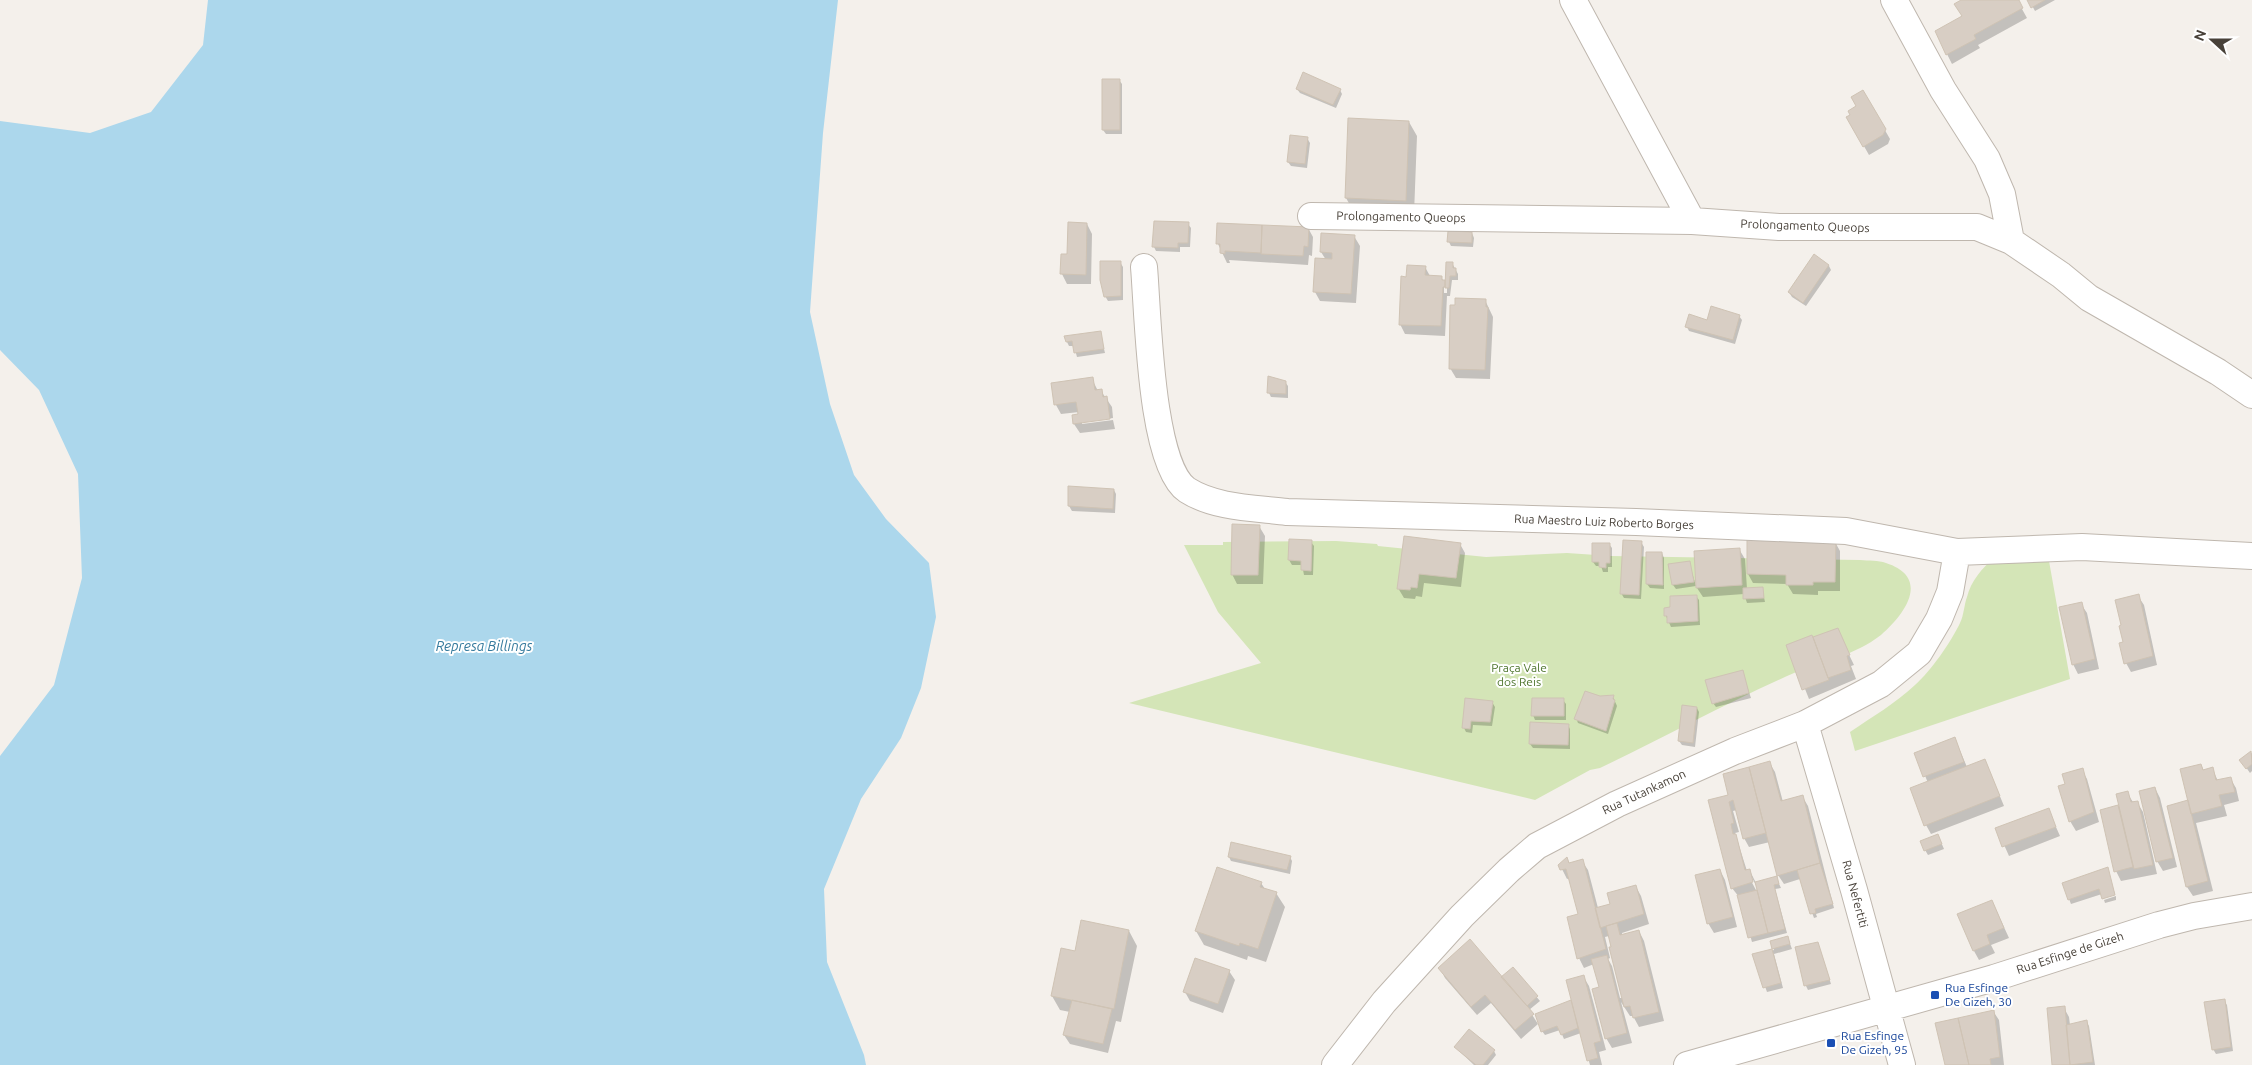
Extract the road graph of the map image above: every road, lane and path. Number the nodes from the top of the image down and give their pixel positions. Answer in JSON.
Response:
{"nodes":[{"id":1,"x":1573,"y":0,"type":"edge"},
{"id":2,"x":1894,"y":0,"type":"edge"},
{"id":3,"x":1310,"y":216,"type":"dead end"},
{"id":4,"x":1692,"y":220,"type":"junction"},
{"id":5,"x":2010,"y":241,"type":"junction"},
{"id":6,"x":1144,"y":267,"type":"dead end"},
{"id":7,"x":2252,"y":395,"type":"edge"},
{"id":8,"x":1957,"y":552,"type":"junction"},
{"id":9,"x":2252,"y":556,"type":"edge"},
{"id":10,"x":1805,"y":724,"type":"junction"},
{"id":11,"x":2252,"y":906,"type":"edge"},
{"id":12,"x":1885,"y":1008,"type":"junction"},
{"id":13,"x":1335,"y":1065,"type":"edge"},
{"id":14,"x":1687,"y":1065,"type":"edge"},
{"id":15,"x":1902,"y":1065,"type":"edge"}],
"edges":[{"from":1,"to":4,"type":"street"},
{"from":2,"to":5,"type":"street"},
{"from":3,"to":4,"type":"street","name":"Prolongamento Queops"},
{"from":4,"to":5,"type":"street","name":"Prolongamento Queops"},
{"from":5,"to":7,"type":"street","name":"Prolongamento Queops"},
{"from":6,"to":8,"type":"street","name":"Rua Maestro Luiz Roberto Borges"},
{"from":8,"to":9,"type":"street","name":"Rua Maestro Luiz Roberto Borges"},
{"from":8,"to":10,"type":"street","name":"Rua Tutankamon"},
{"from":10,"to":12,"type":"street","name":"Rua Nefertiti"},
{"from":10,"to":13,"type":"street","name":"Rua Tutankamon"},
{"from":11,"to":12,"type":"street","name":"Rua Esfinge de Gizeh"},
{"from":12,"to":14,"type":"street","name":"Rua Esfinge de Gizeh"},
{"from":12,"to":15,"type":"street","name":"Rua Nefertiti"}]}
